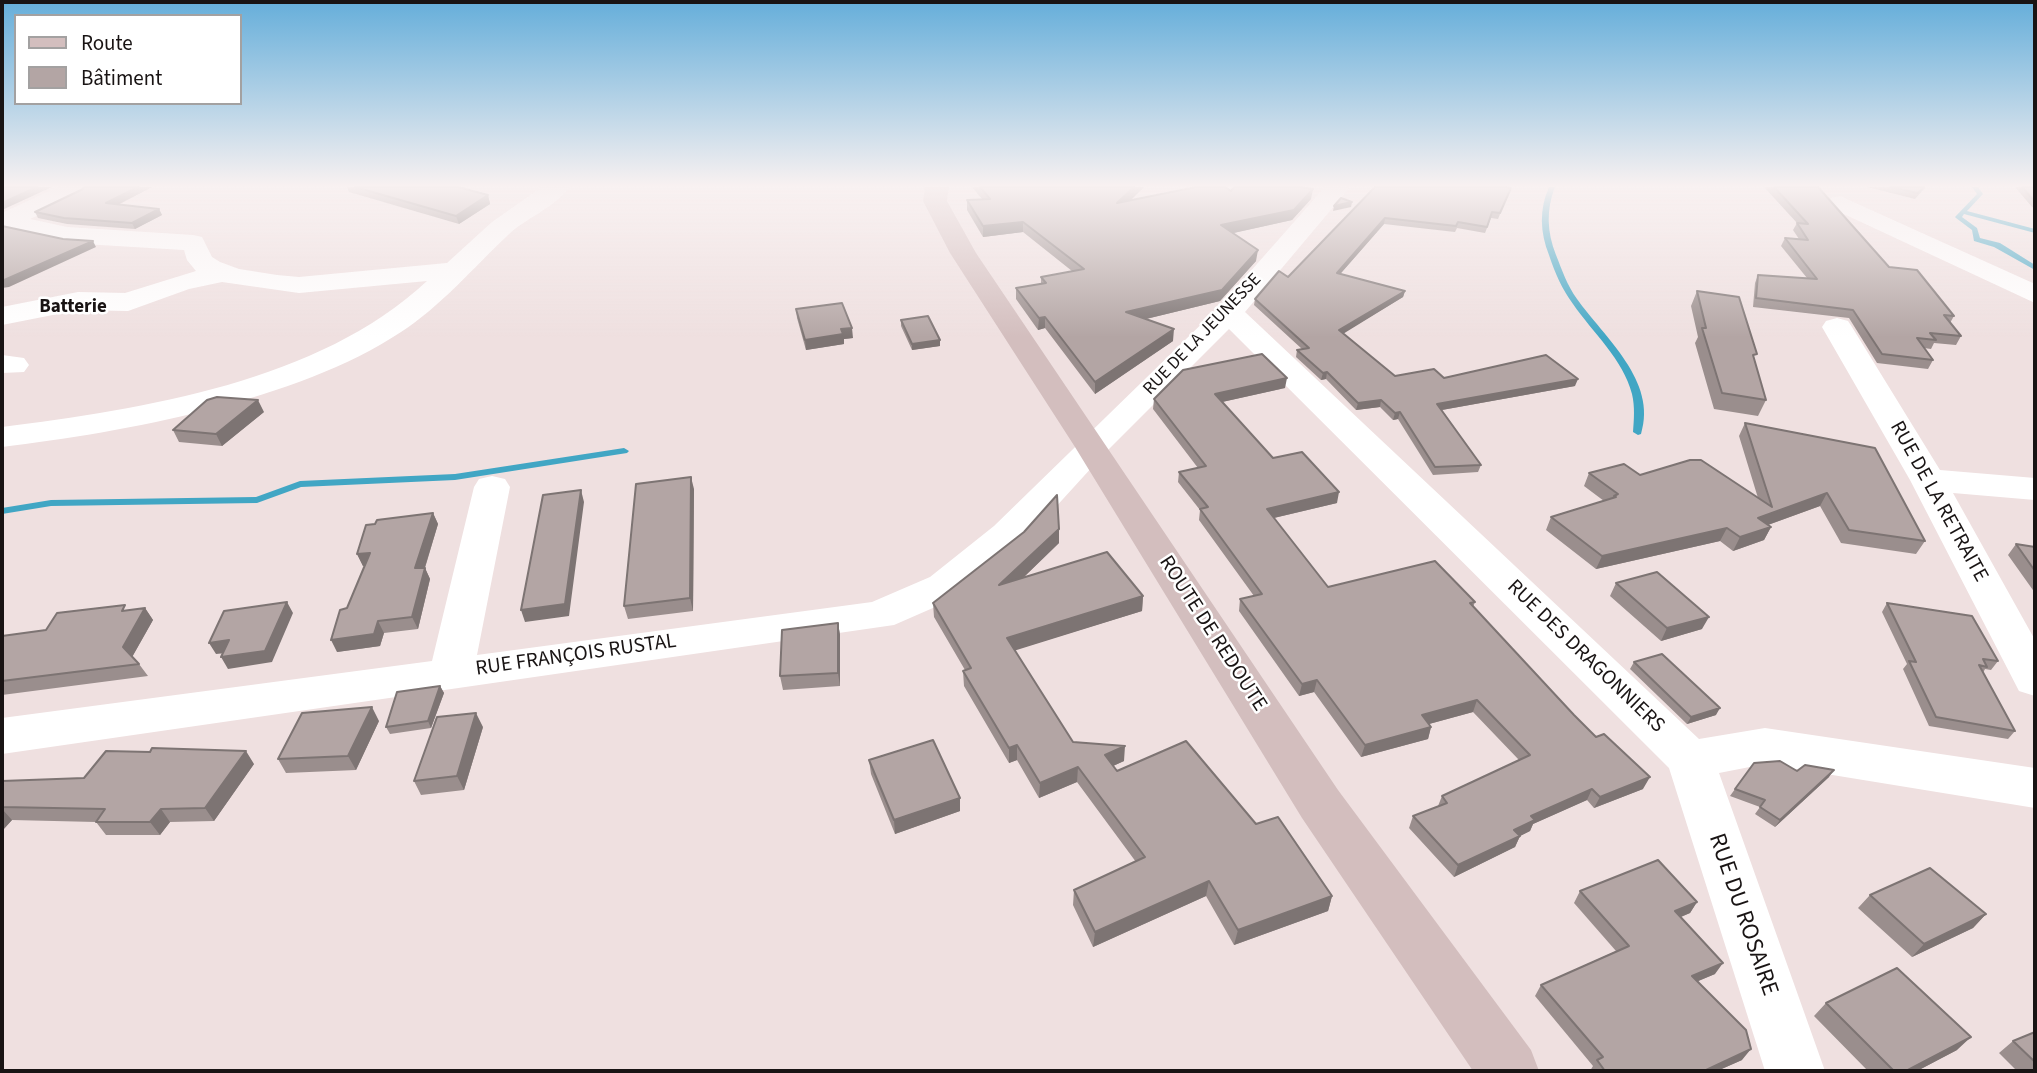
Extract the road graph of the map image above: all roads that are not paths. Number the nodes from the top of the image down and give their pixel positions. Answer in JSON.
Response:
{"nodes":[{"id":1,"x":99,"y":237,"type":"edge"},
{"id":2,"x":490,"y":237,"type":"edge"},
{"id":3,"x":954,"y":237,"type":"edge"},
{"id":4,"x":1295,"y":237,"type":"edge"},
{"id":5,"x":1912,"y":237,"type":"edge"},
{"id":6,"x":455,"y":270,"type":"junction"},
{"id":7,"x":225,"y":273,"type":"junction"},
{"id":8,"x":2035,"y":295,"type":"edge"},
{"id":9,"x":1229,"y":313,"type":"junction"},
{"id":10,"x":2,"y":316,"type":"edge"},
{"id":11,"x":1837,"y":327,"type":"dead end"},
{"id":12,"x":2,"y":437,"type":"edge"},
{"id":13,"x":1092,"y":447,"type":"junction"},
{"id":14,"x":1928,"y":480,"type":"junction"},
{"id":15,"x":492,"y":487,"type":"dead end"},
{"id":16,"x":2035,"y":489,"type":"edge"},
{"id":17,"x":451,"y":673,"type":"junction"},
{"id":18,"x":2035,"y":680,"type":"edge"},
{"id":19,"x":2,"y":736,"type":"edge"},
{"id":20,"x":1690,"y":759,"type":"junction"},
{"id":21,"x":2035,"y":788,"type":"edge"},
{"id":22,"x":1510,"y":1071,"type":"edge"},
{"id":23,"x":1795,"y":1071,"type":"edge"}],
"edges":[{"from":1,"to":7,"type":"street"},
{"from":2,"to":6,"type":"street"},
{"from":3,"to":13,"type":"main road","name":"ROUTE DE REDOUTE"},
{"from":4,"to":9,"type":"street","name":"RUE DE LA JEUNESSE"},
{"from":5,"to":8,"type":"street"},
{"from":6,"to":7,"type":"street"},
{"from":6,"to":12,"type":"street"},
{"from":7,"to":10,"type":"street"},
{"from":9,"to":13,"type":"street","name":"RUE DE LA JEUNESSE"},
{"from":9,"to":20,"type":"street","name":"RUE DES DRAGONNIERS"},
{"from":11,"to":14,"type":"street","name":"RUE DE LA RETRAITE"},
{"from":13,"to":17,"type":"street","name":"RUE FRANÇOIS RUSTAL"},
{"from":13,"to":22,"type":"main road","name":"ROUTE DE REDOUTE"},
{"from":14,"to":16,"type":"street"},
{"from":14,"to":18,"type":"street","name":"RUE DE LA RETRAITE"},
{"from":15,"to":17,"type":"street"},
{"from":17,"to":19,"type":"street","name":"RUE FRANÇOIS RUSTAL"},
{"from":20,"to":21,"type":"street"},
{"from":20,"to":23,"type":"street","name":"RUE DU ROSAIRE"}]}
